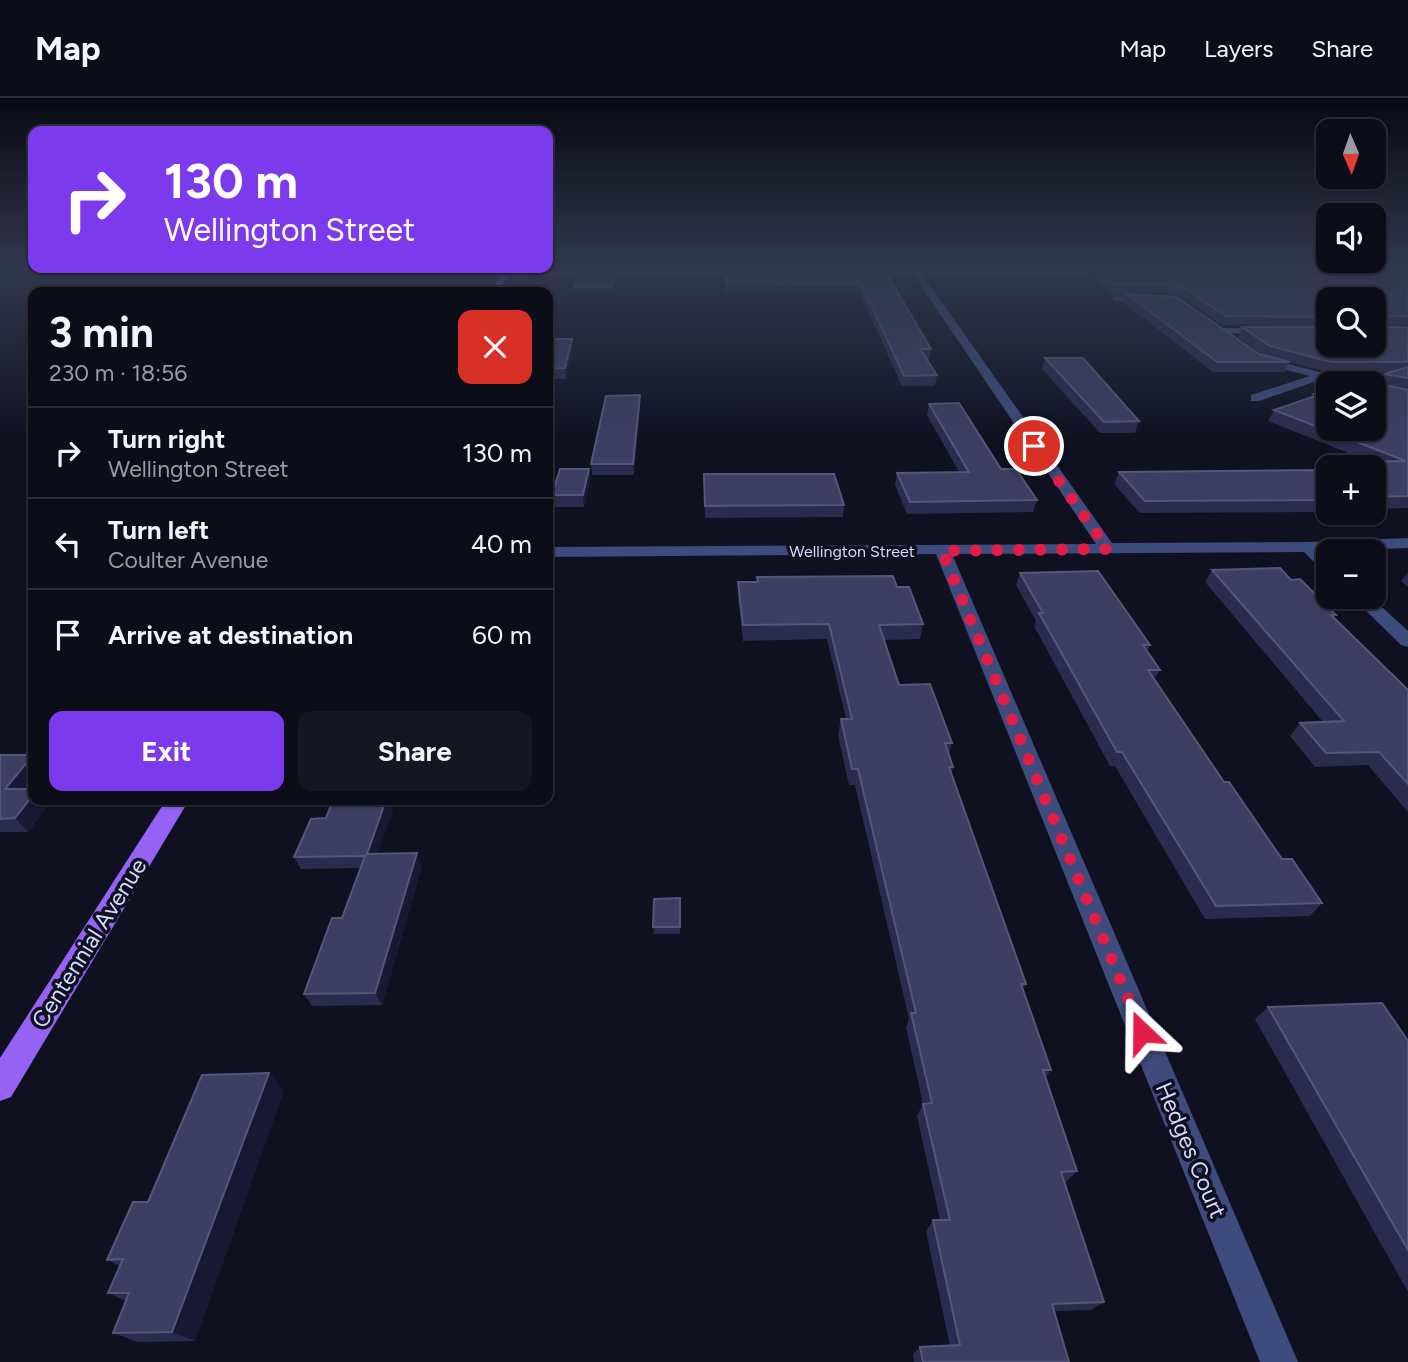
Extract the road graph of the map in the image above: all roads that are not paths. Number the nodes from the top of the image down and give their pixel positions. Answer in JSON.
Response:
{"nodes":[{"id":1,"x":953,"y":325,"type":"edge"},
{"id":2,"x":1212,"y":325,"type":"edge"},
{"id":3,"x":1220,"y":331,"type":"junction"},
{"id":4,"x":1274,"y":331,"type":"edge"},
{"id":5,"x":1240,"y":346,"type":"edge"},
{"id":6,"x":1251,"y":354,"type":"edge"},
{"id":7,"x":1316,"y":376,"type":"edge"},
{"id":8,"x":1316,"y":378,"type":"edge"},
{"id":9,"x":1255,"y":398,"type":"dead end"},
{"id":10,"x":1408,"y":543,"type":"edge"},
{"id":11,"x":1308,"y":547,"type":"junction"},
{"id":12,"x":1108,"y":549,"type":"junction"},
{"id":13,"x":942,"y":551,"type":"junction"},
{"id":14,"x":553,"y":552,"type":"edge"},
{"id":15,"x":1316,"y":555,"type":"edge"},
{"id":16,"x":1374,"y":609,"type":"edge"},
{"id":17,"x":1408,"y":641,"type":"edge"},
{"id":18,"x":175,"y":805,"type":"edge"},
{"id":19,"x":0,"y":1086,"type":"edge"},
{"id":20,"x":1279,"y":1362,"type":"edge"}],
"edges":[{"from":1,"to":12,"type":"street"},
{"from":2,"to":3,"type":"street"},
{"from":3,"to":4,"type":"street"},
{"from":3,"to":5,"type":"street"},
{"from":6,"to":7,"type":"street"},
{"from":8,"to":9,"type":"street"},
{"from":10,"to":11,"type":"street","name":"Wellington Street"},
{"from":11,"to":12,"type":"street","name":"Wellington Street"},
{"from":11,"to":15,"type":"street"},
{"from":12,"to":13,"type":"street","name":"Wellington Street"},
{"from":13,"to":14,"type":"street","name":"Wellington Street"},
{"from":13,"to":20,"type":"street","name":"Hedges Court"},
{"from":16,"to":17,"type":"street"},
{"from":18,"to":19,"type":"main road","name":"Centennial Avenue"}]}
